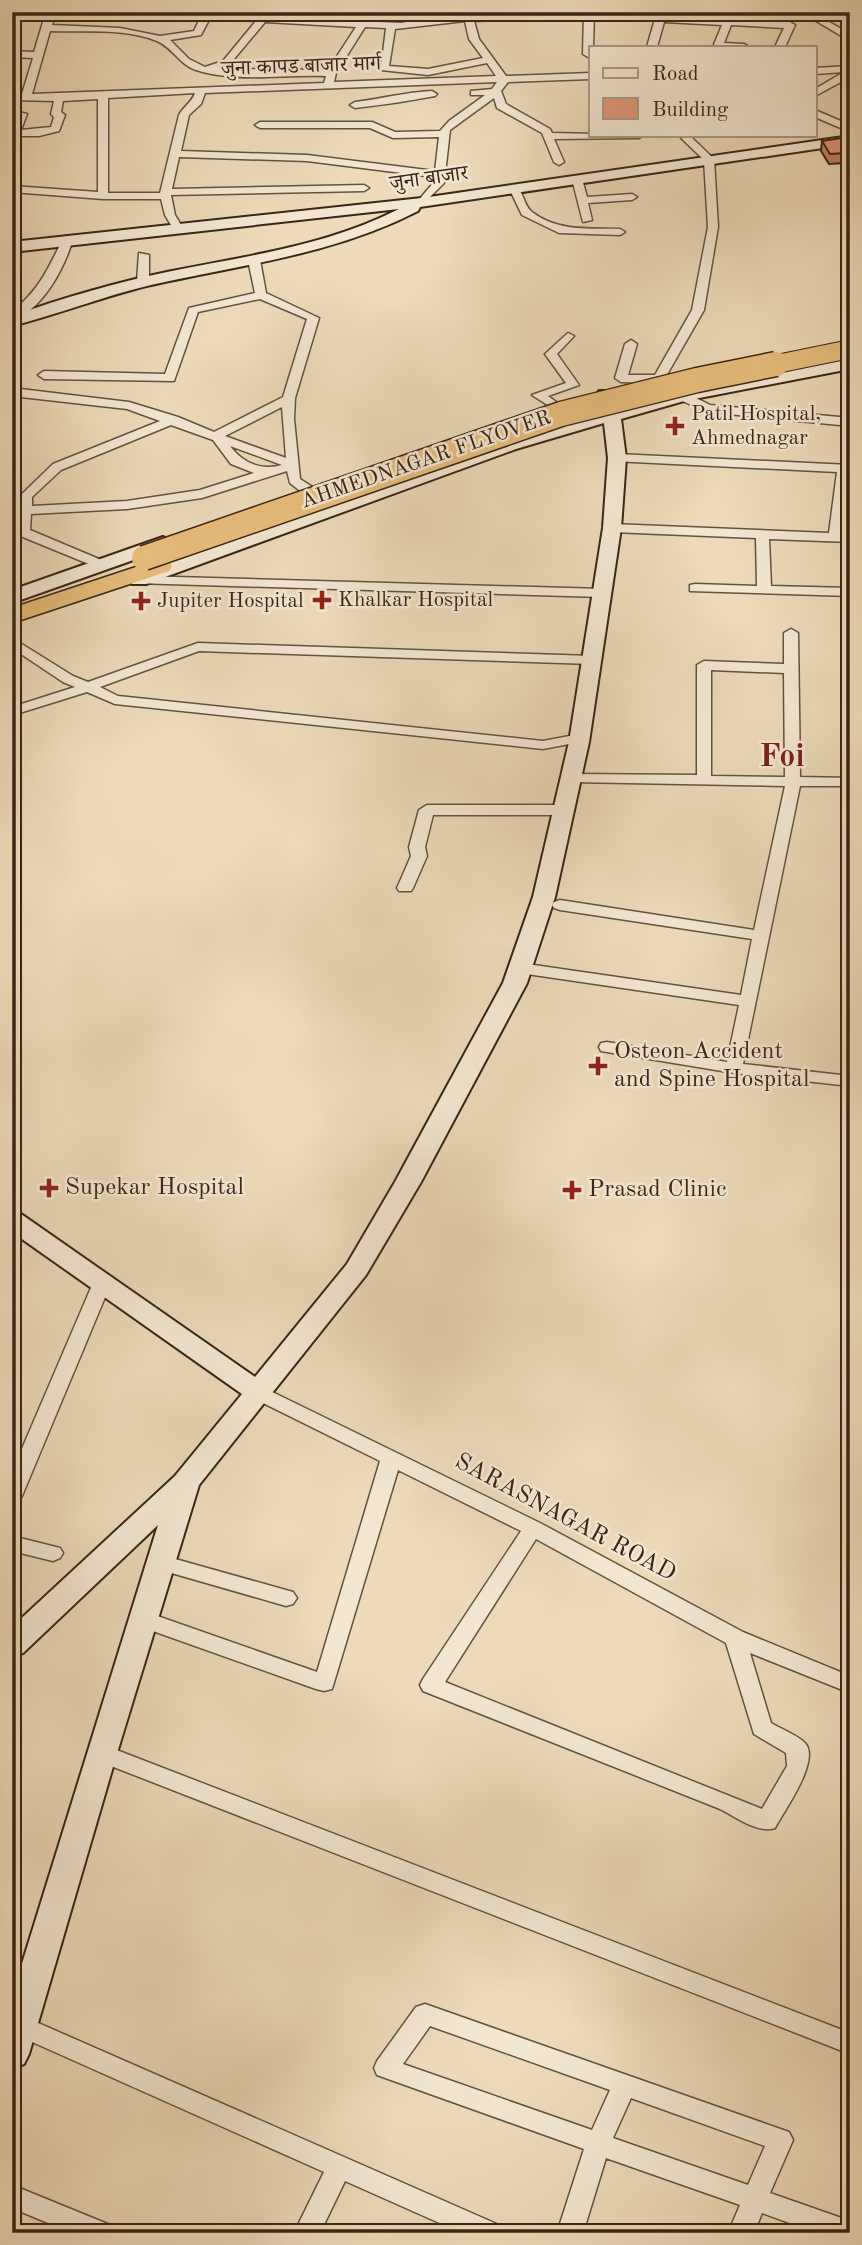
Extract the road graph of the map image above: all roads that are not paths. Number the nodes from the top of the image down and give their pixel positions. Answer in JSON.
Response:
{"nodes":[{"id":1,"x":51,"y":12,"type":"edge"},
{"id":2,"x":516,"y":12,"type":"edge"},
{"id":3,"x":589,"y":12,"type":"edge"},
{"id":4,"x":207,"y":14,"type":"edge"},
{"id":5,"x":806,"y":14,"type":"edge"},
{"id":6,"x":265,"y":16,"type":"edge"},
{"id":7,"x":431,"y":16,"type":"edge"},
{"id":8,"x":661,"y":16,"type":"edge"},
{"id":9,"x":469,"y":19,"type":"junction"},
{"id":10,"x":728,"y":22,"type":"junction"},
{"id":11,"x":362,"y":25,"type":"junction"},
{"id":12,"x":790,"y":25,"type":"junction"},
{"id":13,"x":391,"y":26,"type":"junction"},
{"id":14,"x":47,"y":28,"type":"junction"},
{"id":15,"x":850,"y":38,"type":"edge"},
{"id":16,"x":159,"y":39,"type":"junction"},
{"id":17,"x":652,"y":46,"type":"edge"},
{"id":18,"x":718,"y":46,"type":"edge"},
{"id":19,"x":780,"y":46,"type":"edge"},
{"id":20,"x":12,"y":54,"type":"edge"},
{"id":21,"x":588,"y":54,"type":"dead end"},
{"id":22,"x":39,"y":55,"type":"junction"},
{"id":23,"x":489,"y":60,"type":"junction"},
{"id":24,"x":205,"y":70,"type":"junction"},
{"id":25,"x":816,"y":71,"type":"edge"},
{"id":26,"x":850,"y":71,"type":"edge"},
{"id":27,"x":331,"y":73,"type":"junction"},
{"id":28,"x":589,"y":76,"type":"edge"},
{"id":29,"x":505,"y":80,"type":"junction"},
{"id":30,"x":329,"y":86,"type":"junction"},
{"id":31,"x":201,"y":90,"type":"junction"},
{"id":32,"x":497,"y":92,"type":"junction"},
{"id":33,"x":816,"y":92,"type":"edge"},
{"id":34,"x":460,"y":93,"type":"dead end"},
{"id":35,"x":447,"y":94,"type":"dead end"},
{"id":36,"x":103,"y":95,"type":"junction"},
{"id":37,"x":12,"y":97,"type":"edge"},
{"id":38,"x":26,"y":97,"type":"junction"},
{"id":39,"x":59,"y":98,"type":"junction"},
{"id":40,"x":355,"y":105,"type":"dead end"},
{"id":41,"x":816,"y":113,"type":"edge"},
{"id":42,"x":22,"y":114,"type":"dead end"},
{"id":43,"x":260,"y":125,"type":"dead end"},
{"id":44,"x":850,"y":130,"type":"edge"},
{"id":45,"x":15,"y":133,"type":"junction"},
{"id":46,"x":445,"y":134,"type":"junction"},
{"id":47,"x":548,"y":136,"type":"junction"},
{"id":48,"x":589,"y":136,"type":"edge"},
{"id":49,"x":683,"y":136,"type":"edge"},
{"id":50,"x":850,"y":140,"type":"edge"},
{"id":51,"x":12,"y":145,"type":"edge"},
{"id":52,"x":174,"y":154,"type":"junction"},
{"id":53,"x":709,"y":159,"type":"junction"},
{"id":54,"x":559,"y":162,"type":"dead end"},
{"id":55,"x":441,"y":175,"type":"junction"},
{"id":56,"x":577,"y":179,"type":"junction"},
{"id":57,"x":364,"y":188,"type":"dead end"},
{"id":58,"x":514,"y":188,"type":"junction"},
{"id":59,"x":12,"y":189,"type":"edge"},
{"id":60,"x":165,"y":194,"type":"junction"},
{"id":61,"x":103,"y":196,"type":"junction"},
{"id":62,"x":632,"y":197,"type":"dead end"},
{"id":63,"x":582,"y":200,"type":"junction"},
{"id":64,"x":422,"y":202,"type":"junction"},
{"id":65,"x":587,"y":220,"type":"dead end"},
{"id":66,"x":179,"y":230,"type":"junction"},
{"id":67,"x":620,"y":232,"type":"dead end"},
{"id":68,"x":68,"y":240,"type":"junction"},
{"id":69,"x":12,"y":247,"type":"edge"},
{"id":70,"x":144,"y":255,"type":"dead end"},
{"id":71,"x":254,"y":260,"type":"junction"},
{"id":72,"x":144,"y":282,"type":"junction"},
{"id":73,"x":261,"y":295,"type":"junction"},
{"id":74,"x":38,"y":297,"type":"junction"},
{"id":75,"x":12,"y":299,"type":"edge"},
{"id":76,"x":12,"y":319,"type":"edge"},
{"id":77,"x":568,"y":337,"type":"dead end"},
{"id":78,"x":631,"y":344,"type":"dead end"},
{"id":79,"x":850,"y":347,"type":"edge"},
{"id":80,"x":850,"y":361,"type":"edge"},
{"id":81,"x":44,"y":375,"type":"dead end"},
{"id":82,"x":661,"y":380,"type":"junction"},
{"id":83,"x":12,"y":392,"type":"edge"},
{"id":84,"x":682,"y":396,"type":"junction"},
{"id":85,"x":618,"y":397,"type":"junction"},
{"id":86,"x":289,"y":399,"type":"junction"},
{"id":87,"x":557,"y":407,"type":"junction"},
{"id":88,"x":174,"y":420,"type":"junction"},
{"id":89,"x":850,"y":422,"type":"edge"},
{"id":90,"x":216,"y":436,"type":"junction"},
{"id":91,"x":617,"y":458,"type":"junction"},
{"id":92,"x":294,"y":465,"type":"junction"},
{"id":93,"x":847,"y":469,"type":"edge"},
{"id":94,"x":267,"y":474,"type":"junction"},
{"id":95,"x":309,"y":491,"type":"junction"},
{"id":96,"x":25,"y":510,"type":"junction"},
{"id":97,"x":612,"y":528,"type":"junction"},
{"id":98,"x":762,"y":534,"type":"junction"},
{"id":99,"x":835,"y":537,"type":"junction"},
{"id":100,"x":850,"y":538,"type":"edge"},
{"id":101,"x":101,"y":565,"type":"junction"},
{"id":102,"x":139,"y":579,"type":"junction"},
{"id":103,"x":695,"y":588,"type":"dead end"},
{"id":104,"x":764,"y":590,"type":"junction"},
{"id":105,"x":850,"y":592,"type":"edge"},
{"id":106,"x":602,"y":593,"type":"junction"},
{"id":107,"x":12,"y":597,"type":"edge"},
{"id":108,"x":12,"y":607,"type":"edge"},
{"id":109,"x":12,"y":616,"type":"edge"},
{"id":110,"x":12,"y":623,"type":"edge"},
{"id":111,"x":791,"y":633,"type":"dead end"},
{"id":112,"x":12,"y":642,"type":"edge"},
{"id":113,"x":592,"y":660,"type":"junction"},
{"id":114,"x":791,"y":669,"type":"junction"},
{"id":115,"x":88,"y":687,"type":"junction"},
{"id":116,"x":13,"y":711,"type":"edge"},
{"id":117,"x":580,"y":738,"type":"junction"},
{"id":118,"x":571,"y":778,"type":"junction"},
{"id":119,"x":704,"y":780,"type":"junction"},
{"id":120,"x":793,"y":781,"type":"junction"},
{"id":121,"x":850,"y":782,"type":"edge"},
{"id":122,"x":564,"y":810,"type":"junction"},
{"id":123,"x":405,"y":888,"type":"dead end"},
{"id":124,"x":560,"y":905,"type":"dead end"},
{"id":125,"x":761,"y":936,"type":"junction"},
{"id":126,"x":520,"y":968,"type":"junction"},
{"id":127,"x":747,"y":1001,"type":"junction"},
{"id":128,"x":607,"y":1047,"type":"dead end"},
{"id":129,"x":734,"y":1068,"type":"junction"},
{"id":130,"x":850,"y":1081,"type":"edge"},
{"id":131,"x":12,"y":1220,"type":"edge"},
{"id":132,"x":102,"y":1283,"type":"junction"},
{"id":133,"x":258,"y":1392,"type":"junction"},
{"id":134,"x":391,"y":1458,"type":"junction"},
{"id":135,"x":19,"y":1463,"type":"edge"},
{"id":136,"x":186,"y":1483,"type":"junction"},
{"id":137,"x":12,"y":1496,"type":"edge"},
{"id":138,"x":533,"y":1528,"type":"junction"},
{"id":139,"x":12,"y":1543,"type":"edge"},
{"id":140,"x":53,"y":1553,"type":"dead end"},
{"id":141,"x":161,"y":1563,"type":"junction"},
{"id":142,"x":286,"y":1598,"type":"dead end"},
{"id":143,"x":143,"y":1619,"type":"junction"},
{"id":144,"x":735,"y":1638,"type":"junction"},
{"id":145,"x":12,"y":1645,"type":"edge"},
{"id":146,"x":849,"y":1679,"type":"edge"},
{"id":147,"x":101,"y":1753,"type":"junction"},
{"id":148,"x":16,"y":2039,"type":"edge"},
{"id":149,"x":850,"y":2044,"type":"edge"},
{"id":150,"x":625,"y":2085,"type":"junction"},
{"id":151,"x":598,"y":2144,"type":"junction"},
{"id":152,"x":340,"y":2166,"type":"junction"},
{"id":153,"x":12,"y":2196,"type":"edge"},
{"id":154,"x":755,"y":2199,"type":"junction"},
{"id":155,"x":101,"y":2233,"type":"edge"},
{"id":156,"x":307,"y":2233,"type":"edge"},
{"id":157,"x":490,"y":2233,"type":"edge"},
{"id":158,"x":570,"y":2233,"type":"edge"},
{"id":159,"x":741,"y":2233,"type":"edge"},
{"id":160,"x":850,"y":2233,"type":"edge"}],
"edges":[{"from":1,"to":14,"type":"street"},
{"from":2,"to":9,"type":"street"},
{"from":3,"to":21,"type":"street"},
{"from":4,"to":6,"type":"street"},
{"from":4,"to":16,"type":"street"},
{"from":5,"to":12,"type":"street"},
{"from":5,"to":15,"type":"street"},
{"from":6,"to":11,"type":"street"},
{"from":6,"to":24,"type":"street"},
{"from":7,"to":9,"type":"street"},
{"from":7,"to":13,"type":"street"},
{"from":8,"to":10,"type":"street"},
{"from":8,"to":17,"type":"street"},
{"from":9,"to":23,"type":"street"},
{"from":10,"to":12,"type":"street"},
{"from":10,"to":18,"type":"street"},
{"from":11,"to":13,"type":"street"},
{"from":11,"to":27,"type":"street"},
{"from":12,"to":19,"type":"street"},
{"from":13,"to":23,"type":"street"},
{"from":14,"to":16,"type":"street"},
{"from":14,"to":22,"type":"street"},
{"from":16,"to":24,"type":"street"},
{"from":20,"to":22,"type":"street"},
{"from":22,"to":38,"type":"street"},
{"from":23,"to":29,"type":"street"},
{"from":24,"to":27,"type":"street"},
{"from":25,"to":26,"type":"street"},
{"from":26,"to":33,"type":"street"},
{"from":27,"to":30,"type":"street"},
{"from":28,"to":29,"type":"street","name":"जुना कापड बाजार मार्ग"},
{"from":29,"to":30,"type":"street","name":"जुना कापड बाजार मार्ग"},
{"from":29,"to":32,"type":"street"},
{"from":30,"to":31,"type":"street","name":"जुना कापड बाजार मार्ग"},
{"from":31,"to":36,"type":"street","name":"जुना कापड बाजार मार्ग"},
{"from":31,"to":52,"type":"street"},
{"from":32,"to":34,"type":"street"},
{"from":32,"to":46,"type":"street"},
{"from":32,"to":47,"type":"street"},
{"from":35,"to":40,"type":"street"},
{"from":36,"to":39,"type":"street","name":"जुना कापड बाजार मार्ग"},
{"from":36,"to":61,"type":"street"},
{"from":37,"to":38,"type":"street","name":"जुना कापड बाजार मार्ग"},
{"from":38,"to":39,"type":"street","name":"जुना कापड बाजार मार्ग"},
{"from":39,"to":45,"type":"street"},
{"from":41,"to":44,"type":"street"},
{"from":42,"to":45,"type":"street"},
{"from":43,"to":46,"type":"street"},
{"from":45,"to":51,"type":"street"},
{"from":46,"to":55,"type":"street"},
{"from":47,"to":48,"type":"street"},
{"from":47,"to":54,"type":"street"},
{"from":49,"to":53,"type":"street"},
{"from":50,"to":53,"type":"street","name":"जुना बाजार"},
{"from":52,"to":55,"type":"street"},
{"from":52,"to":60,"type":"street"},
{"from":53,"to":56,"type":"street","name":"जुना बाजार"},
{"from":53,"to":82,"type":"street"},
{"from":55,"to":64,"type":"street"},
{"from":56,"to":58,"type":"street","name":"जुना बाजार"},
{"from":56,"to":63,"type":"street"},
{"from":57,"to":60,"type":"street"},
{"from":58,"to":64,"type":"street","name":"जुना बाजार"},
{"from":58,"to":67,"type":"street"},
{"from":59,"to":61,"type":"street"},
{"from":60,"to":61,"type":"street"},
{"from":60,"to":66,"type":"street"},
{"from":62,"to":63,"type":"street"},
{"from":63,"to":65,"type":"street"},
{"from":64,"to":66,"type":"street","name":"जुना बाजार"},
{"from":64,"to":71,"type":"street"},
{"from":66,"to":68,"type":"street","name":"जुना बाजार"},
{"from":68,"to":69,"type":"street","name":"जुना बाजार"},
{"from":68,"to":74,"type":"street"},
{"from":70,"to":72,"type":"street"},
{"from":71,"to":72,"type":"street"},
{"from":71,"to":73,"type":"street"},
{"from":72,"to":76,"type":"street"},
{"from":73,"to":81,"type":"street"},
{"from":73,"to":86,"type":"street"},
{"from":74,"to":75,"type":"street"},
{"from":74,"to":76,"type":"street"},
{"from":77,"to":87,"type":"street"},
{"from":78,"to":85,"type":"street"},
{"from":79,"to":82,"type":"street"},
{"from":79,"to":108,"type":"highway","name":"AHMEDNAGAR FLYOVER","bridge":true},
{"from":80,"to":84,"type":"street"},
{"from":80,"to":109,"type":"highway","name":"AHMEDNAGAR FLYOVER"},
{"from":82,"to":84,"type":"street"},
{"from":82,"to":85,"type":"street"},
{"from":83,"to":88,"type":"street"},
{"from":84,"to":85,"type":"street"},
{"from":84,"to":89,"type":"street"},
{"from":85,"to":87,"type":"street"},
{"from":85,"to":91,"type":"street"},
{"from":85,"to":102,"type":"street"},
{"from":86,"to":90,"type":"street"},
{"from":86,"to":92,"type":"street"},
{"from":87,"to":95,"type":"street"},
{"from":88,"to":90,"type":"street"},
{"from":88,"to":96,"type":"street"},
{"from":90,"to":92,"type":"street"},
{"from":90,"to":94,"type":"street"},
{"from":91,"to":93,"type":"street"},
{"from":91,"to":97,"type":"street"},
{"from":92,"to":94,"type":"street"},
{"from":92,"to":95,"type":"street"},
{"from":93,"to":99,"type":"street"},
{"from":94,"to":96,"type":"street"},
{"from":95,"to":101,"type":"street"},
{"from":96,"to":101,"type":"street"},
{"from":97,"to":98,"type":"street"},
{"from":97,"to":106,"type":"street"},
{"from":98,"to":99,"type":"street"},
{"from":98,"to":104,"type":"street"},
{"from":99,"to":100,"type":"street"},
{"from":101,"to":107,"type":"street"},
{"from":102,"to":106,"type":"street"},
{"from":102,"to":110,"type":"street"},
{"from":103,"to":104,"type":"street"},
{"from":104,"to":105,"type":"street"},
{"from":106,"to":113,"type":"street"},
{"from":111,"to":114,"type":"street"},
{"from":112,"to":115,"type":"street"},
{"from":113,"to":115,"type":"street"},
{"from":113,"to":117,"type":"street"},
{"from":114,"to":119,"type":"street"},
{"from":114,"to":120,"type":"street"},
{"from":115,"to":116,"type":"street"},
{"from":115,"to":117,"type":"street"},
{"from":117,"to":118,"type":"street"},
{"from":118,"to":119,"type":"street"},
{"from":118,"to":122,"type":"street"},
{"from":119,"to":120,"type":"street"},
{"from":120,"to":121,"type":"street"},
{"from":120,"to":125,"type":"street"},
{"from":122,"to":123,"type":"street"},
{"from":122,"to":126,"type":"street"},
{"from":124,"to":125,"type":"street"},
{"from":125,"to":127,"type":"street"},
{"from":126,"to":127,"type":"street"},
{"from":126,"to":133,"type":"street"},
{"from":127,"to":129,"type":"street"},
{"from":128,"to":129,"type":"street"},
{"from":129,"to":130,"type":"street"},
{"from":131,"to":132,"type":"street"},
{"from":132,"to":133,"type":"street"},
{"from":132,"to":135,"type":"street"},
{"from":133,"to":134,"type":"street","name":"SARASNAGAR ROAD"},
{"from":133,"to":136,"type":"street"},
{"from":134,"to":138,"type":"street","name":"SARASNAGAR ROAD"},
{"from":134,"to":143,"type":"street"},
{"from":135,"to":137,"type":"street"},
{"from":136,"to":141,"type":"street"},
{"from":136,"to":145,"type":"street"},
{"from":138,"to":144,"type":"street","name":"SARASNAGAR ROAD"},
{"from":138,"to":144,"type":"street"},
{"from":139,"to":140,"type":"street"},
{"from":141,"to":142,"type":"street"},
{"from":141,"to":143,"type":"street"},
{"from":143,"to":147,"type":"street"},
{"from":144,"to":146,"type":"street","name":"SARASNAGAR ROAD"},
{"from":147,"to":148,"type":"street"},
{"from":147,"to":149,"type":"street"},
{"from":148,"to":152,"type":"street"},
{"from":150,"to":151,"type":"street"},
{"from":150,"to":151,"type":"street"},
{"from":150,"to":154,"type":"street"},
{"from":151,"to":154,"type":"street"},
{"from":151,"to":158,"type":"street"},
{"from":152,"to":156,"type":"street"},
{"from":152,"to":157,"type":"street"},
{"from":153,"to":155,"type":"street"},
{"from":154,"to":159,"type":"street"},
{"from":154,"to":160,"type":"street"}]}
